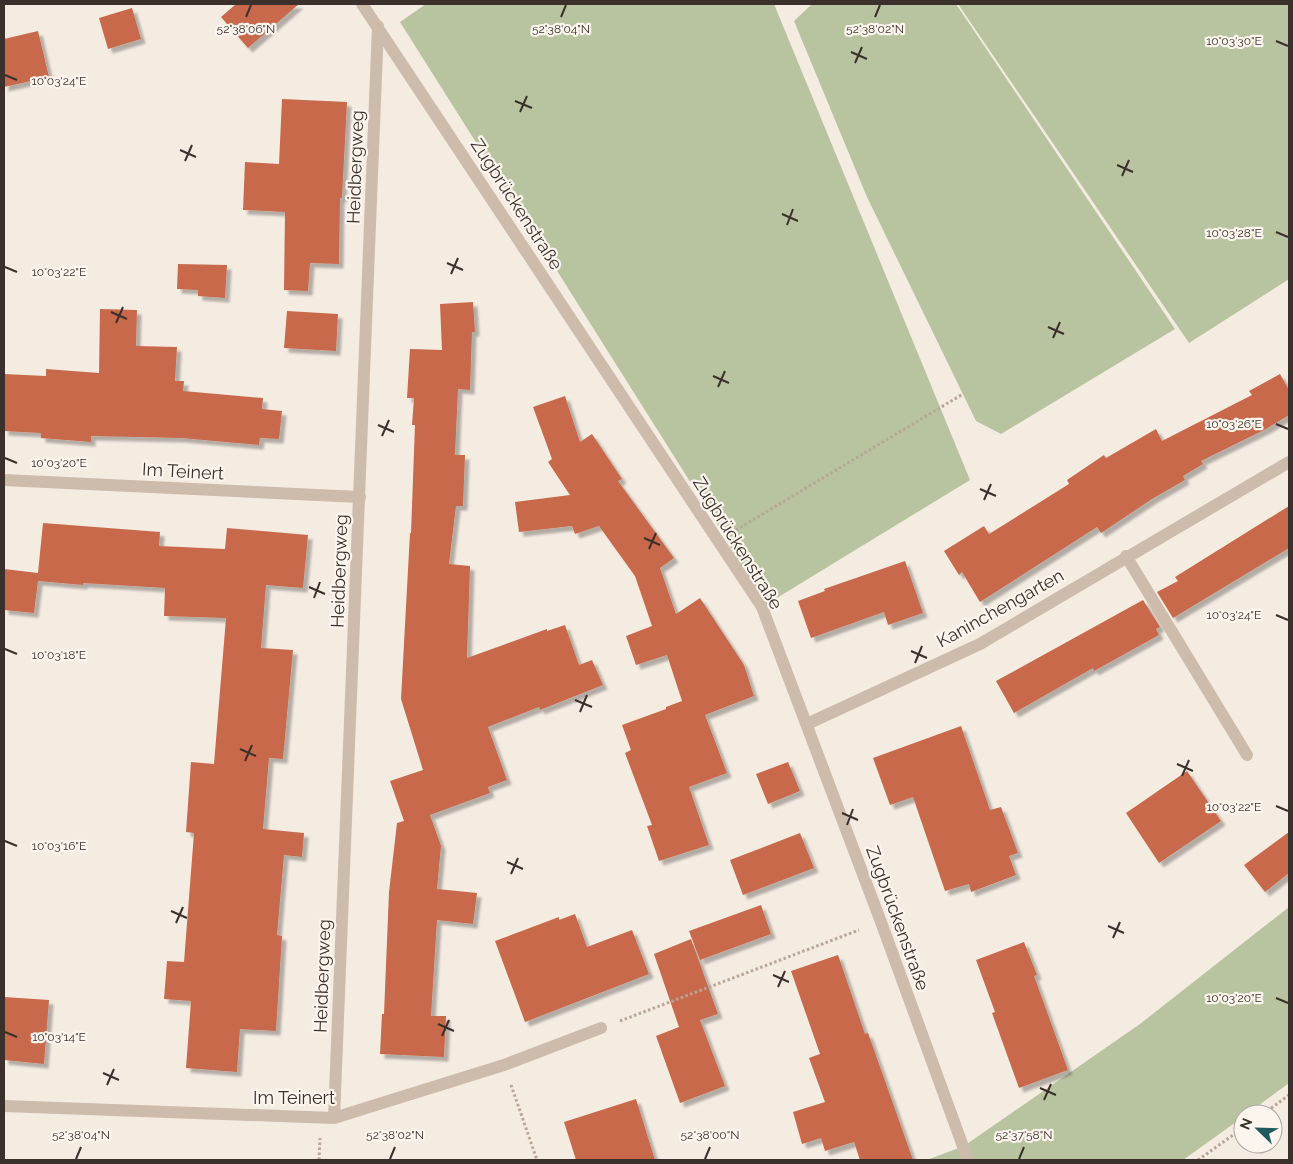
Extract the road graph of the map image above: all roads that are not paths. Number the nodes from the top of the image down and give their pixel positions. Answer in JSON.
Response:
{"nodes":[{"id":1,"x":362,"y":4,"type":"edge"},
{"id":2,"x":378,"y":26,"type":"junction"},
{"id":3,"x":1289,"y":462,"type":"edge"},
{"id":4,"x":4,"y":480,"type":"edge"},
{"id":5,"x":360,"y":497,"type":"junction"},
{"id":6,"x":1126,"y":556,"type":"junction"},
{"id":7,"x":807,"y":724,"type":"junction"},
{"id":8,"x":1247,"y":755,"type":"dead end"},
{"id":9,"x":601,"y":1028,"type":"road end"},
{"id":10,"x":4,"y":1106,"type":"edge"},
{"id":11,"x":334,"y":1118,"type":"junction"},
{"id":12,"x":968,"y":1160,"type":"edge"}],
"edges":[{"from":1,"to":2,"type":"street","name":"Zugbrückenstraße"},
{"from":2,"to":5,"type":"street","name":"Heidbergweg"},
{"from":2,"to":7,"type":"street","name":"Zugbrückenstraße"},
{"from":3,"to":6,"type":"street","name":"Kaninchengarten"},
{"from":4,"to":5,"type":"street","name":"Im Teinert"},
{"from":5,"to":11,"type":"street","name":"Heidbergweg"},
{"from":6,"to":7,"type":"street","name":"Kaninchengarten"},
{"from":6,"to":8,"type":"street"},
{"from":7,"to":12,"type":"street","name":"Zugbrückenstraße"},
{"from":9,"to":11,"type":"street","name":"Im Teinert"},
{"from":10,"to":11,"type":"street","name":"Im Teinert"}]}
